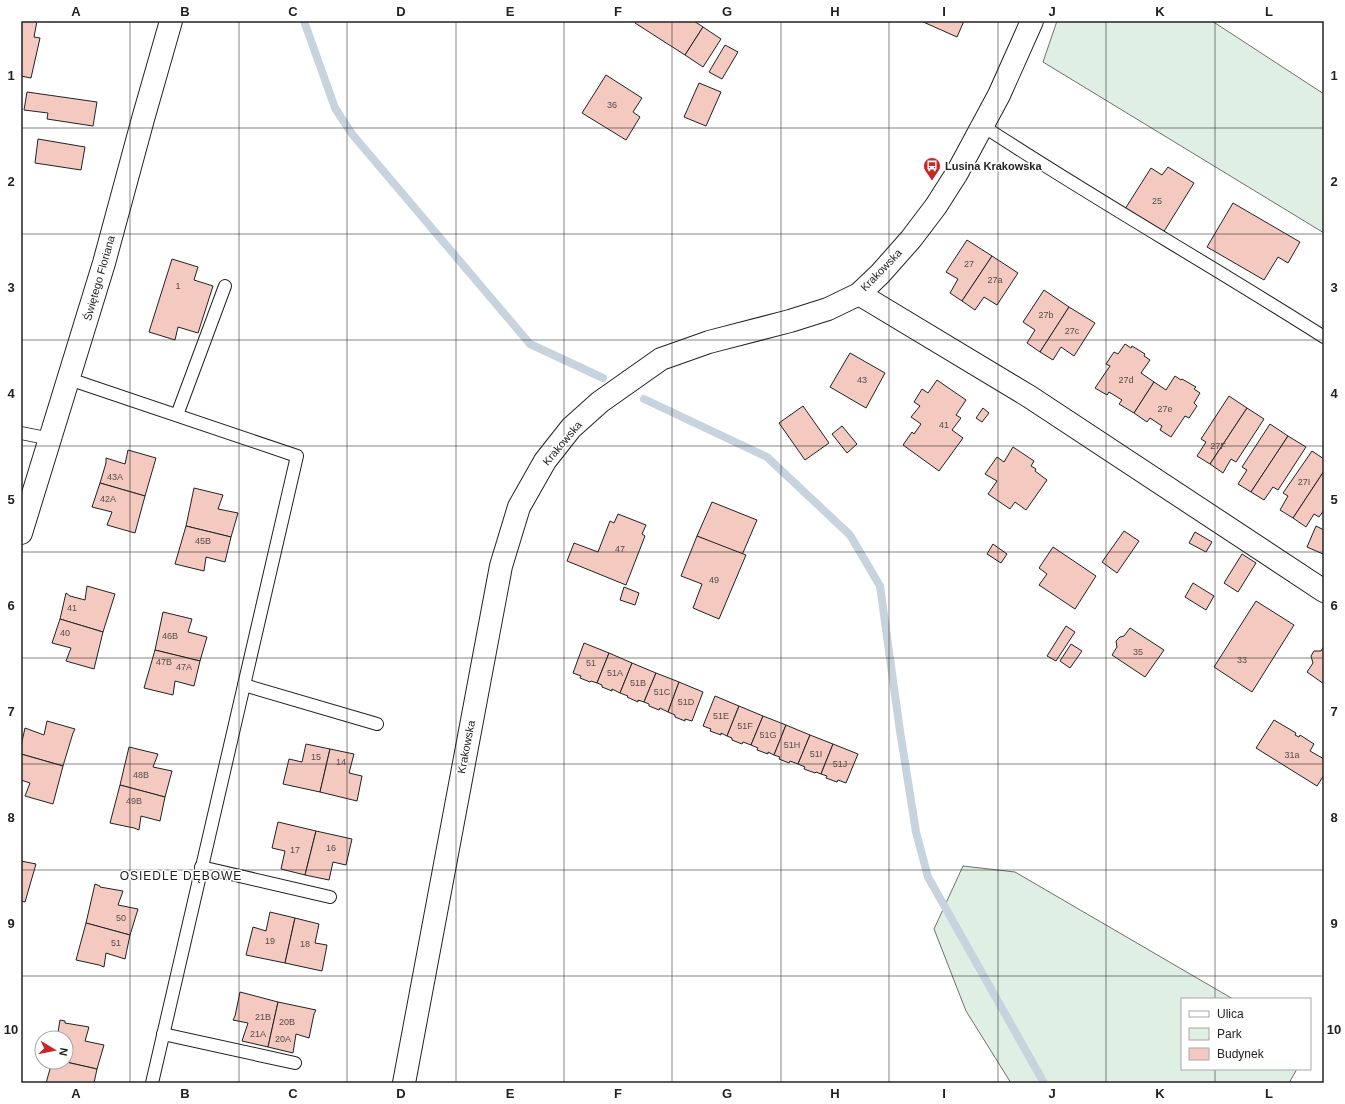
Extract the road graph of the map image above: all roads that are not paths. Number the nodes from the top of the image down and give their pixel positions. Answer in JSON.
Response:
{"nodes":[{"id":1,"x":171,"y":21,"type":"edge"},
{"id":2,"x":1032,"y":21,"type":"edge"},
{"id":3,"x":983,"y":126,"type":"junction"},
{"id":4,"x":225,"y":286,"type":"dead end"},
{"id":5,"x":859,"y":294,"type":"junction"},
{"id":6,"x":1324,"y":337,"type":"edge"},
{"id":7,"x":69,"y":379,"type":"junction"},
{"id":8,"x":177,"y":415,"type":"junction"},
{"id":9,"x":21,"y":433,"type":"edge"},
{"id":10,"x":51,"y":438,"type":"junction"},
{"id":11,"x":21,"y":533,"type":"edge"},
{"id":12,"x":1324,"y":591,"type":"edge"},
{"id":13,"x":244,"y":685,"type":"junction"},
{"id":14,"x":377,"y":724,"type":"dead end"},
{"id":15,"x":201,"y":867,"type":"junction"},
{"id":16,"x":330,"y":897,"type":"dead end"},
{"id":17,"x":163,"y":1034,"type":"junction"},
{"id":18,"x":295,"y":1063,"type":"dead end"},
{"id":19,"x":152,"y":1083,"type":"edge"},
{"id":20,"x":404,"y":1083,"type":"edge"}],
"edges":[{"from":1,"to":7,"type":"street","name":"Świętego Floriana"},
{"from":2,"to":3,"type":"street","name":"Krakowska"},
{"from":3,"to":5,"type":"street","name":"Krakowska"},
{"from":3,"to":6,"type":"lane"},
{"from":4,"to":8,"type":"lane"},
{"from":5,"to":12,"type":"street"},
{"from":5,"to":20,"type":"street","name":"Krakowska"},
{"from":7,"to":8,"type":"lane"},
{"from":7,"to":10,"type":"street","name":"Świętego Floriana"},
{"from":8,"to":13,"type":"lane"},
{"from":9,"to":10,"type":"lane"},
{"from":10,"to":11,"type":"street","name":"Świętego Floriana"},
{"from":13,"to":14,"type":"lane"},
{"from":13,"to":15,"type":"lane"},
{"from":15,"to":16,"type":"lane"},
{"from":15,"to":17,"type":"lane"},
{"from":17,"to":18,"type":"lane"},
{"from":17,"to":19,"type":"lane"}]}
